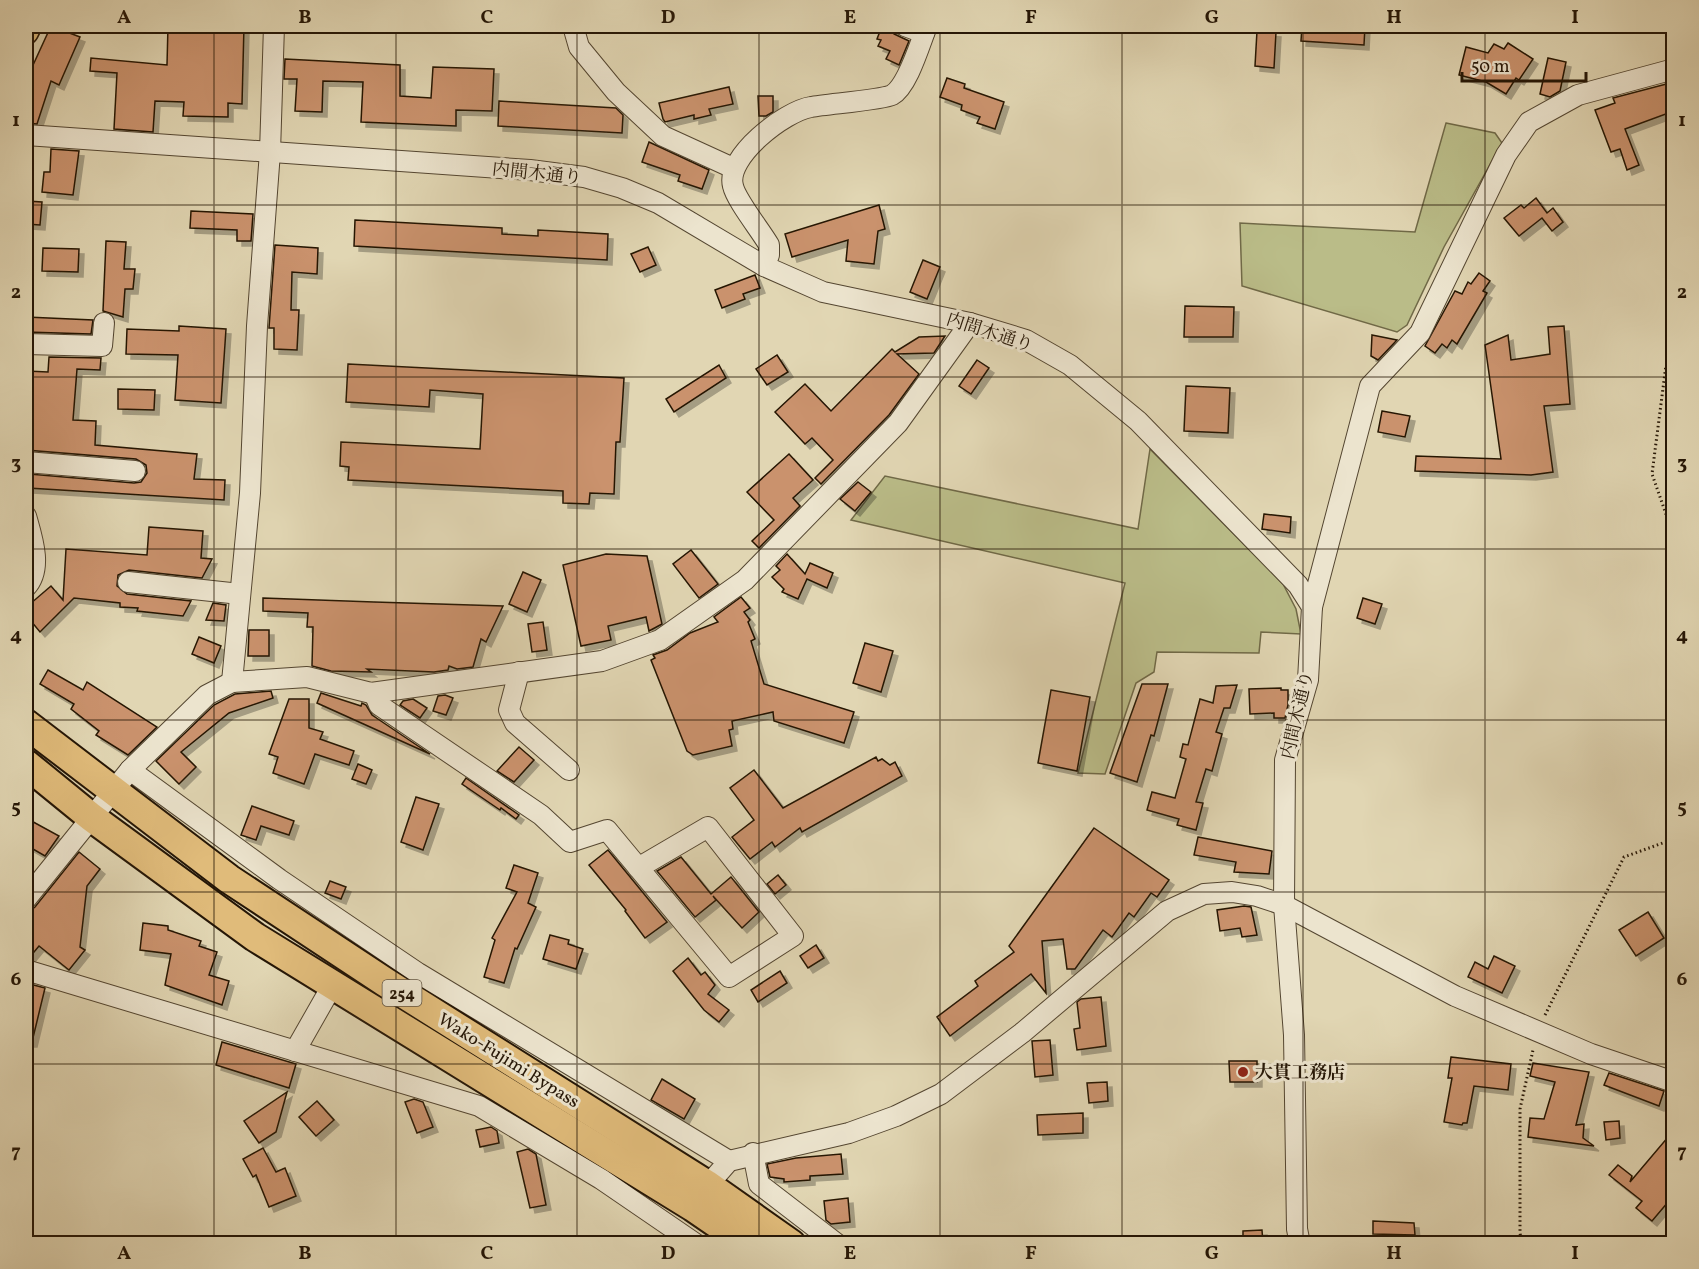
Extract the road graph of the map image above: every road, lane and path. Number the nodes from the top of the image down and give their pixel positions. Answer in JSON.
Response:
{"nodes":[{"id":1,"x":29,"y":26,"type":"edge"},
{"id":2,"x":274,"y":26,"type":"edge"},
{"id":3,"x":573,"y":26,"type":"edge"},
{"id":4,"x":904,"y":26,"type":"edge"},
{"id":5,"x":925,"y":29,"type":"edge"},
{"id":6,"x":26,"y":32,"type":"edge"},
{"id":7,"x":1674,"y":69,"type":"edge"},
{"id":8,"x":26,"y":135,"type":"edge"},
{"id":9,"x":270,"y":152,"type":"junction"},
{"id":10,"x":733,"y":168,"type":"junction"},
{"id":11,"x":764,"y":266,"type":"junction"},
{"id":12,"x":104,"y":323,"type":"dead end"},
{"id":13,"x":970,"y":323,"type":"junction"},
{"id":14,"x":26,"y":344,"type":"edge"},
{"id":15,"x":1674,"y":358,"type":"edge"},
{"id":16,"x":26,"y":462,"type":"edge"},
{"id":17,"x":135,"y":471,"type":"dead end"},
{"id":18,"x":26,"y":516,"type":"edge"},
{"id":19,"x":1674,"y":537,"type":"edge"},
{"id":20,"x":27,"y":581,"type":"edge"},
{"id":21,"x":128,"y":582,"type":"dead end"},
{"id":22,"x":240,"y":594,"type":"junction"},
{"id":23,"x":1312,"y":607,"type":"junction"},
{"id":24,"x":519,"y":672,"type":"junction"},
{"id":25,"x":232,"y":682,"type":"junction"},
{"id":26,"x":374,"y":693,"type":"junction"},
{"id":27,"x":26,"y":724,"type":"edge"},
{"id":28,"x":26,"y":764,"type":"edge"},
{"id":29,"x":569,"y":770,"type":"dead end"},
{"id":30,"x":122,"y":780,"type":"junction"},
{"id":31,"x":91,"y":817,"type":"junction"},
{"id":32,"x":1674,"y":839,"type":"edge"},
{"id":33,"x":638,"y":868,"type":"junction"},
{"id":34,"x":26,"y":898,"type":"edge"},
{"id":35,"x":1284,"y":905,"type":"junction"},
{"id":36,"x":26,"y":970,"type":"edge"},
{"id":37,"x":332,"y":986,"type":"junction"},
{"id":38,"x":1538,"y":1031,"type":"junction"},
{"id":39,"x":294,"y":1051,"type":"junction"},
{"id":40,"x":1674,"y":1082,"type":"edge"},
{"id":41,"x":753,"y":1154,"type":"junction"},
{"id":42,"x":729,"y":1161,"type":"junction"},
{"id":43,"x":700,"y":1195,"type":"junction"},
{"id":44,"x":696,"y":1244,"type":"edge"},
{"id":45,"x":747,"y":1244,"type":"edge"},
{"id":46,"x":791,"y":1244,"type":"edge"},
{"id":47,"x":837,"y":1244,"type":"edge"},
{"id":48,"x":1299,"y":1244,"type":"edge"},
{"id":49,"x":1522,"y":1244,"type":"edge"}],
"edges":[{"from":1,"to":6,"type":"main road"},
{"from":2,"to":9,"type":"street"},
{"from":3,"to":10,"type":"street"},
{"from":4,"to":5,"type":"street"},
{"from":5,"to":10,"type":"street"},
{"from":7,"to":23,"type":"street"},
{"from":8,"to":9,"type":"street","name":"内間木通り"},
{"from":9,"to":11,"type":"street","name":"内間木通り"},
{"from":9,"to":22,"type":"street"},
{"from":10,"to":11,"type":"street"},
{"from":11,"to":13,"type":"street","name":"内間木通り"},
{"from":12,"to":14,"type":"street"},
{"from":13,"to":23,"type":"street","name":"内間木通り"},
{"from":13,"to":24,"type":"street"},
{"from":15,"to":19,"type":"path"},
{"from":16,"to":17,"type":"street"},
{"from":18,"to":20,"type":"street"},
{"from":21,"to":22,"type":"street"},
{"from":22,"to":25,"type":"street"},
{"from":23,"to":35,"type":"street","name":"内間木通り"},
{"from":24,"to":26,"type":"street"},
{"from":24,"to":29,"type":"street"},
{"from":25,"to":26,"type":"street"},
{"from":25,"to":30,"type":"street"},
{"from":26,"to":33,"type":"street"},
{"from":27,"to":30,"type":"highway","name":"Wako-Fujimi Bypass","number":"254"},
{"from":28,"to":31,"type":"highway","name":"Wako-Fujimi Bypass","number":"254"},
{"from":30,"to":31,"type":"street"},
{"from":30,"to":42,"type":"street"},
{"from":30,"to":43,"type":"highway","name":"Wako-Fujimi Bypass","number":"254"},
{"from":31,"to":34,"type":"street"},
{"from":31,"to":37,"type":"highway","name":"Wako-Fujimi Bypass","number":"254"},
{"from":32,"to":38,"type":"path"},
{"from":33,"to":33,"type":"street"},
{"from":35,"to":38,"type":"street"},
{"from":35,"to":41,"type":"street"},
{"from":35,"to":48,"type":"street","name":"内間木通り"},
{"from":36,"to":39,"type":"street"},
{"from":37,"to":39,"type":"street"},
{"from":37,"to":43,"type":"highway","name":"Wako-Fujimi Bypass","number":"254"},
{"from":38,"to":40,"type":"street"},
{"from":38,"to":49,"type":"path"},
{"from":39,"to":44,"type":"street"},
{"from":41,"to":42,"type":"street"},
{"from":41,"to":47,"type":"street"},
{"from":42,"to":43,"type":"street"},
{"from":43,"to":45,"type":"highway","name":"Wako-Fujimi Bypass","number":"254"},
{"from":43,"to":46,"type":"highway","name":"Wako-Fujimi Bypass","number":"254"}]}
